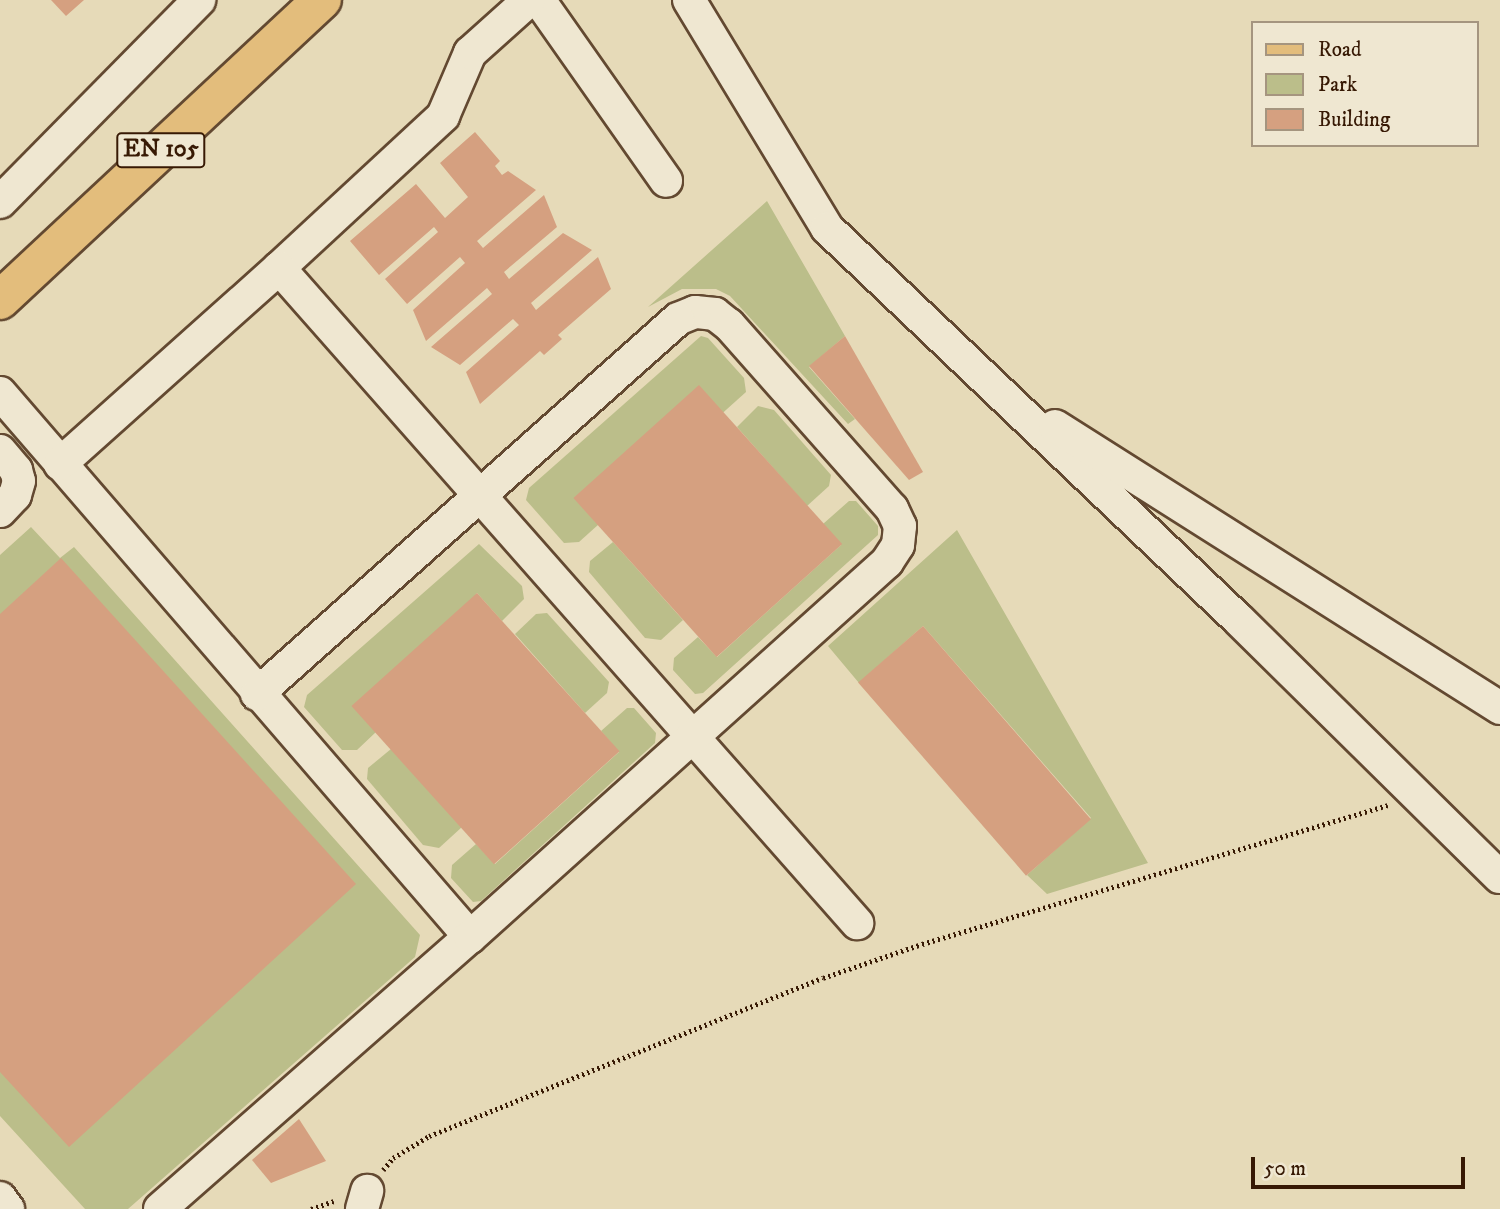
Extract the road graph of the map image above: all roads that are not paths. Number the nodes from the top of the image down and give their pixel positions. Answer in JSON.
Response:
{"nodes":[{"id":1,"x":199,"y":0,"type":"edge"},
{"id":2,"x":322,"y":0,"type":"edge"},
{"id":3,"x":529,"y":0,"type":"edge"},
{"id":4,"x":539,"y":0,"type":"edge"},
{"id":5,"x":689,"y":0,"type":"edge"},
{"id":6,"x":666,"y":181,"type":"dead end"},
{"id":7,"x":0,"y":202,"type":"edge"},
{"id":8,"x":279,"y":268,"type":"junction"},
{"id":9,"x":0,"y":300,"type":"edge"},
{"id":10,"x":992,"y":387,"type":"junction"},
{"id":11,"x":0,"y":393,"type":"edge"},
{"id":12,"x":0,"y":451,"type":"edge"},
{"id":13,"x":60,"y":464,"type":"junction"},
{"id":14,"x":480,"y":495,"type":"junction"},
{"id":15,"x":0,"y":511,"type":"edge"},
{"id":16,"x":257,"y":694,"type":"junction"},
{"id":17,"x":1500,"y":708,"type":"edge"},
{"id":18,"x":694,"y":734,"type":"junction"},
{"id":19,"x":1500,"y":877,"type":"edge"},
{"id":20,"x":857,"y":923,"type":"dead end"},
{"id":21,"x":470,"y":937,"type":"junction"},
{"id":22,"x":0,"y":1198,"type":"edge"},
{"id":23,"x":8,"y":1209,"type":"edge"},
{"id":24,"x":160,"y":1209,"type":"edge"}],
"edges":[{"from":1,"to":7,"type":"street"},
{"from":2,"to":9,"type":"main road","number":"EN 105"},
{"from":3,"to":8,"type":"street"},
{"from":4,"to":6,"type":"street"},
{"from":5,"to":10,"type":"street"},
{"from":8,"to":13,"type":"street"},
{"from":8,"to":14,"type":"street"},
{"from":10,"to":17,"type":"street"},
{"from":10,"to":19,"type":"street"},
{"from":11,"to":13,"type":"street"},
{"from":12,"to":15,"type":"street"},
{"from":13,"to":16,"type":"street"},
{"from":14,"to":16,"type":"street"},
{"from":14,"to":18,"type":"street"},
{"from":14,"to":18,"type":"street"},
{"from":16,"to":21,"type":"street"},
{"from":18,"to":20,"type":"street"},
{"from":18,"to":21,"type":"street"},
{"from":21,"to":24,"type":"street"},
{"from":22,"to":23,"type":"street"}]}
